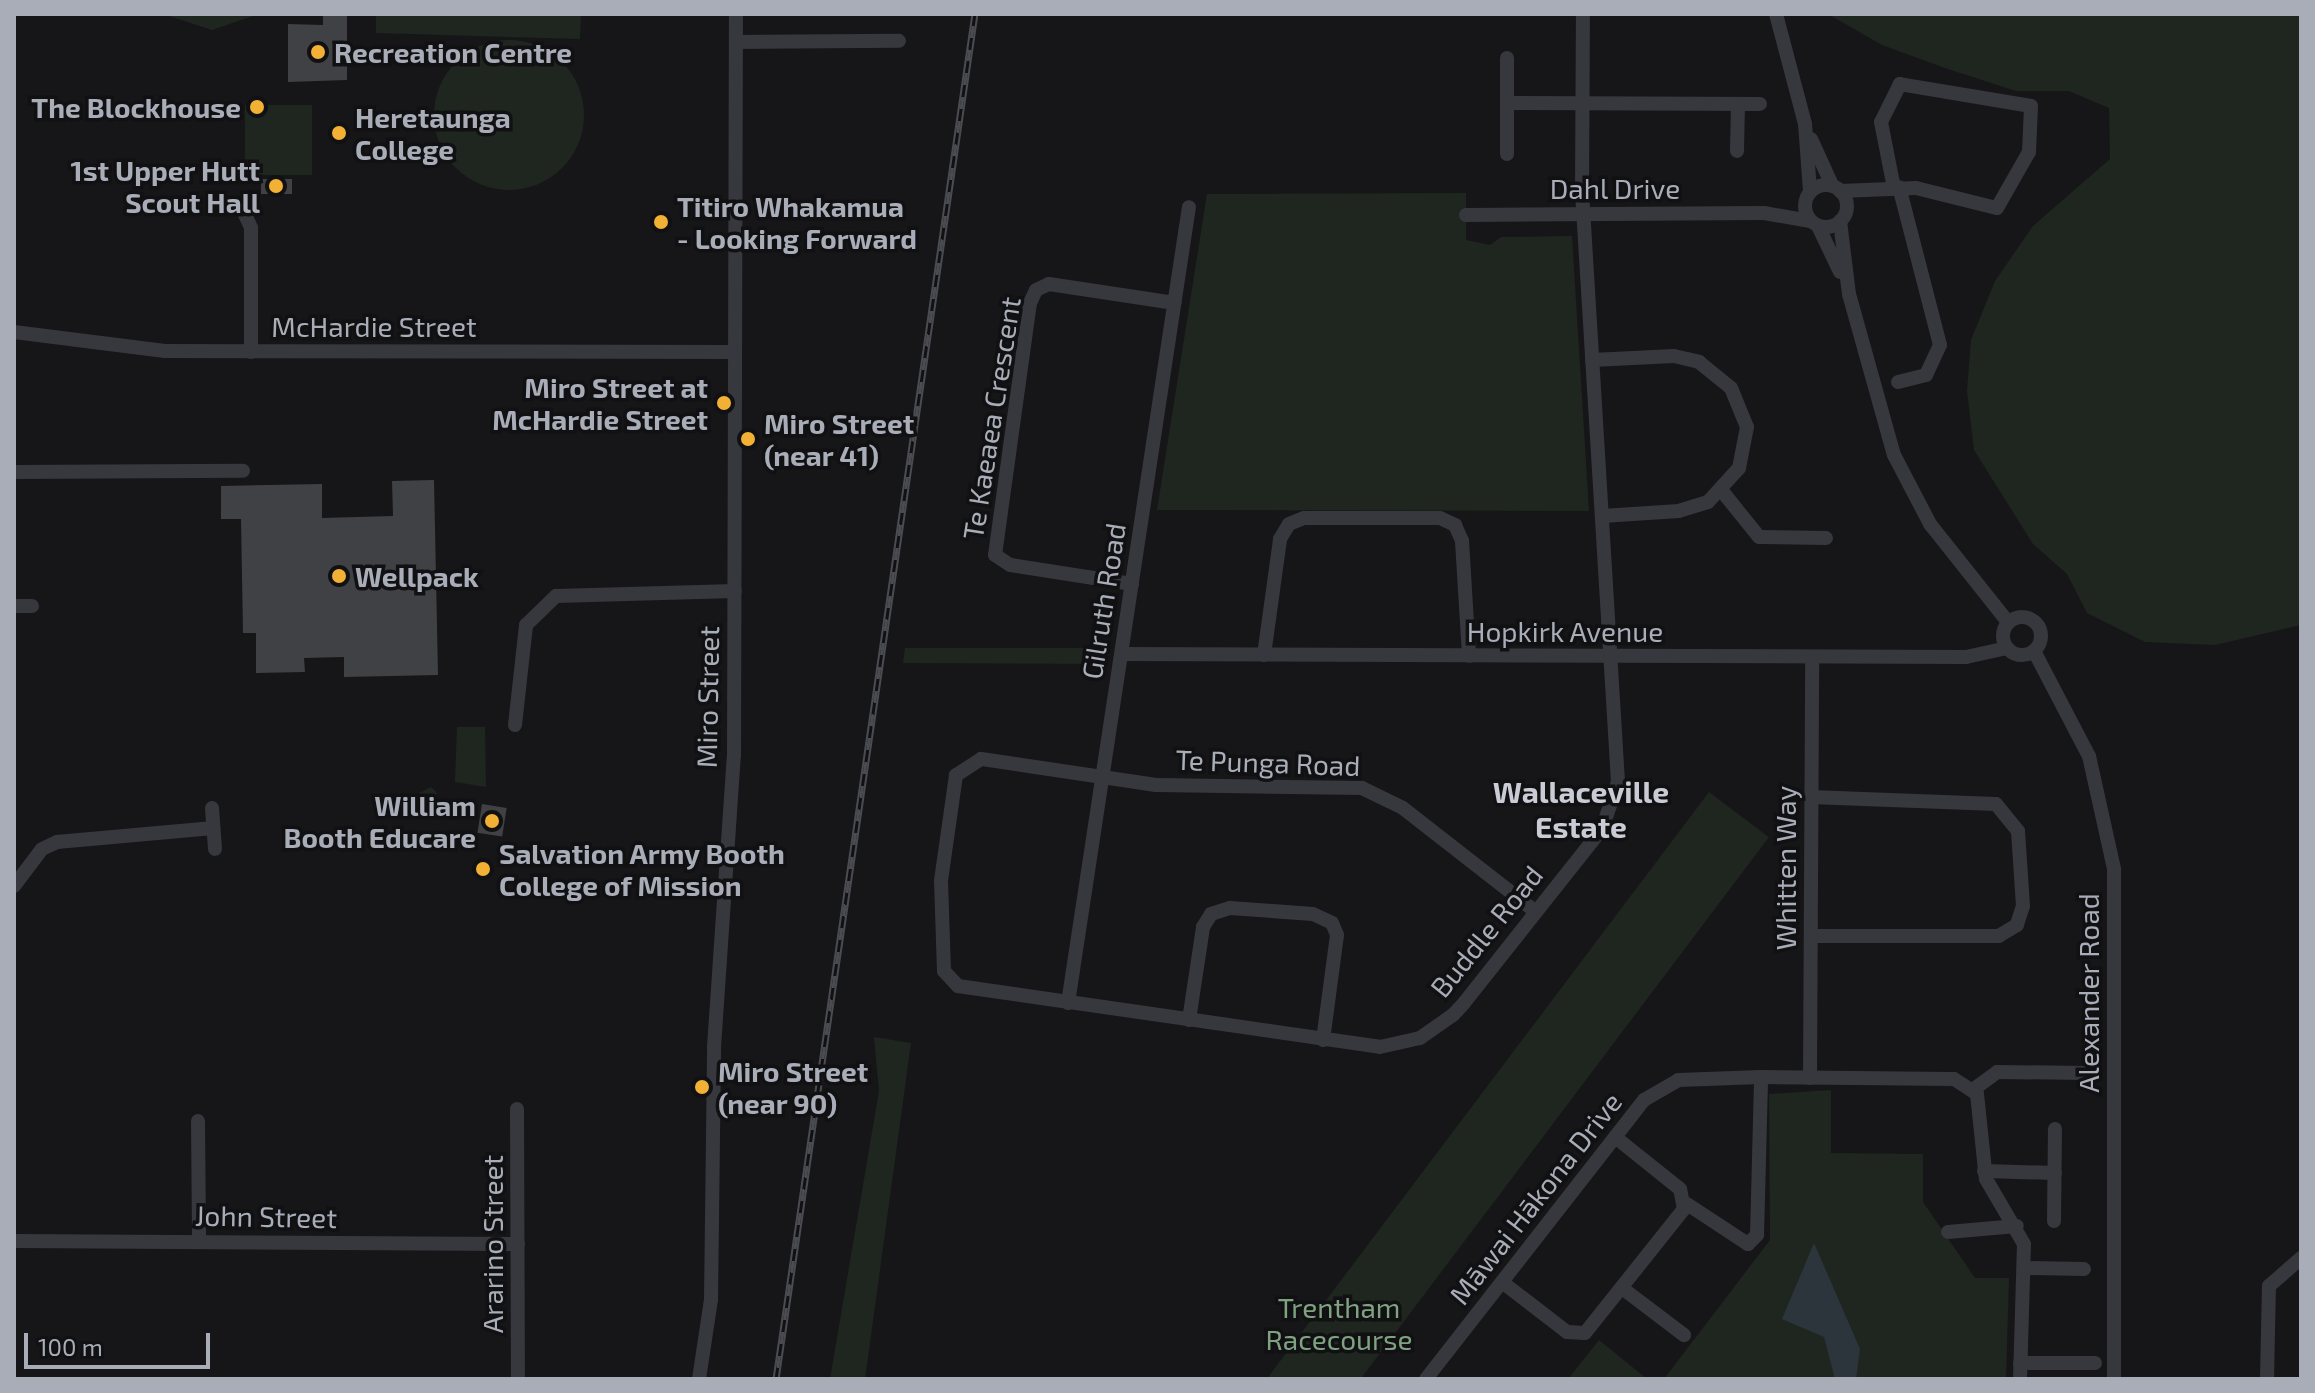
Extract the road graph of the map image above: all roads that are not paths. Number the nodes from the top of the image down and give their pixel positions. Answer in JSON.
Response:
{"nodes":[{"id":1,"x":736,"y":14,"type":"edge"},
{"id":2,"x":1583,"y":14,"type":"edge"},
{"id":3,"x":1776,"y":14,"type":"edge"},
{"id":4,"x":899,"y":41,"type":"dead end"},
{"id":5,"x":736,"y":42,"type":"junction"},
{"id":6,"x":1507,"y":58,"type":"dead end"},
{"id":7,"x":1507,"y":103,"type":"junction"},
{"id":8,"x":1582,"y":103,"type":"junction"},
{"id":9,"x":1738,"y":104,"type":"junction"},
{"id":10,"x":1760,"y":104,"type":"dead end"},
{"id":11,"x":1805,"y":124,"type":"junction"},
{"id":12,"x":1737,"y":151,"type":"dead end"},
{"id":13,"x":1507,"y":154,"type":"dead end"},
{"id":14,"x":1836,"y":188,"type":"junction"},
{"id":15,"x":1891,"y":189,"type":"junction"},
{"id":16,"x":1808,"y":195,"type":"junction"},
{"id":17,"x":240,"y":204,"type":"dead end"},
{"id":18,"x":1764,"y":213,"type":"junction"},
{"id":19,"x":1466,"y":215,"type":"dead end"},
{"id":20,"x":1584,"y":215,"type":"junction"},
{"id":21,"x":1843,"y":217,"type":"junction"},
{"id":22,"x":1192,"y":218,"type":"dead end"},
{"id":23,"x":1814,"y":223,"type":"junction"},
{"id":24,"x":1849,"y":294,"type":"junction"},
{"id":25,"x":1175,"y":303,"type":"junction"},
{"id":26,"x":14,"y":332,"type":"edge"},
{"id":27,"x":251,"y":352,"type":"junction"},
{"id":28,"x":735,"y":352,"type":"junction"},
{"id":29,"x":1592,"y":360,"type":"junction"},
{"id":30,"x":1898,"y":382,"type":"dead end"},
{"id":31,"x":243,"y":471,"type":"dead end"},
{"id":32,"x":14,"y":472,"type":"edge"},
{"id":33,"x":1722,"y":491,"type":"junction"},
{"id":34,"x":1602,"y":516,"type":"junction"},
{"id":35,"x":1826,"y":538,"type":"dead end"},
{"id":36,"x":1132,"y":584,"type":"junction"},
{"id":37,"x":735,"y":591,"type":"junction"},
{"id":38,"x":14,"y":606,"type":"edge"},
{"id":39,"x":32,"y":606,"type":"dead end"},
{"id":40,"x":2008,"y":622,"type":"junction"},
{"id":41,"x":2007,"y":648,"type":"junction"},
{"id":42,"x":2034,"y":651,"type":"junction"},
{"id":43,"x":1122,"y":654,"type":"junction"},
{"id":44,"x":1264,"y":655,"type":"junction"},
{"id":45,"x":1469,"y":656,"type":"junction"},
{"id":46,"x":1611,"y":657,"type":"junction"},
{"id":47,"x":1812,"y":657,"type":"junction"},
{"id":48,"x":515,"y":725,"type":"dead end"},
{"id":49,"x":1102,"y":777,"type":"junction"},
{"id":50,"x":1811,"y":797,"type":"junction"},
{"id":51,"x":212,"y":808,"type":"dead end"},
{"id":52,"x":213,"y":828,"type":"junction"},
{"id":53,"x":215,"y":849,"type":"dead end"},
{"id":54,"x":14,"y":886,"type":"edge"},
{"id":55,"x":1536,"y":912,"type":"junction"},
{"id":56,"x":1811,"y":936,"type":"junction"},
{"id":57,"x":1068,"y":1003,"type":"junction"},
{"id":58,"x":1189,"y":1020,"type":"junction"},
{"id":59,"x":1323,"y":1040,"type":"junction"},
{"id":60,"x":2086,"y":1073,"type":"dead end"},
{"id":61,"x":1761,"y":1077,"type":"junction"},
{"id":62,"x":1810,"y":1078,"type":"junction"},
{"id":63,"x":1974,"y":1089,"type":"junction"},
{"id":64,"x":517,"y":1109,"type":"dead end"},
{"id":65,"x":198,"y":1121,"type":"dead end"},
{"id":66,"x":2055,"y":1129,"type":"dead end"},
{"id":67,"x":1615,"y":1137,"type":"junction"},
{"id":68,"x":1984,"y":1171,"type":"junction"},
{"id":69,"x":2055,"y":1173,"type":"junction"},
{"id":70,"x":1687,"y":1204,"type":"junction"},
{"id":71,"x":2054,"y":1221,"type":"dead end"},
{"id":72,"x":2017,"y":1226,"type":"junction"},
{"id":73,"x":1948,"y":1232,"type":"dead end"},
{"id":74,"x":14,"y":1241,"type":"edge"},
{"id":75,"x":199,"y":1241,"type":"junction"},
{"id":76,"x":518,"y":1244,"type":"junction"},
{"id":77,"x":2301,"y":1258,"type":"edge"},
{"id":78,"x":2025,"y":1268,"type":"junction"},
{"id":79,"x":2084,"y":1269,"type":"dead end"},
{"id":80,"x":1502,"y":1282,"type":"junction"},
{"id":81,"x":1622,"y":1288,"type":"junction"},
{"id":82,"x":1684,"y":1335,"type":"dead end"},
{"id":83,"x":2020,"y":1363,"type":"junction"},
{"id":84,"x":2095,"y":1363,"type":"dead end"},
{"id":85,"x":1428,"y":1378,"type":"edge"},
{"id":86,"x":518,"y":1379,"type":"edge"},
{"id":87,"x":699,"y":1379,"type":"edge"},
{"id":88,"x":2020,"y":1379,"type":"edge"},
{"id":89,"x":2112,"y":1379,"type":"edge"},
{"id":90,"x":2267,"y":1379,"type":"edge"}],
"edges":[{"from":1,"to":5,"type":"street","name":"Miro Street"},
{"from":2,"to":8,"type":"street","name":"Buddle Road"},
{"from":3,"to":11,"type":"street"},
{"from":4,"to":5,"type":"street"},
{"from":5,"to":28,"type":"street","name":"Miro Street"},
{"from":6,"to":7,"type":"street"},
{"from":7,"to":8,"type":"street"},
{"from":7,"to":13,"type":"street"},
{"from":8,"to":9,"type":"street"},
{"from":8,"to":20,"type":"street","name":"Buddle Road"},
{"from":9,"to":10,"type":"street"},
{"from":9,"to":12,"type":"street"},
{"from":11,"to":14,"type":"street"},
{"from":11,"to":16,"type":"street"},
{"from":14,"to":15,"type":"street"},
{"from":14,"to":16,"type":"street"},
{"from":14,"to":21,"type":"street"},
{"from":15,"to":15,"type":"street"},
{"from":15,"to":21,"type":"street"},
{"from":15,"to":30,"type":"street"},
{"from":16,"to":18,"type":"street","name":"Dahl Drive"},
{"from":16,"to":23,"type":"street"},
{"from":17,"to":27,"type":"street"},
{"from":18,"to":20,"type":"street","name":"Dahl Drive"},
{"from":18,"to":23,"type":"street","name":"Dahl Drive"},
{"from":19,"to":20,"type":"street","name":"Dahl Drive"},
{"from":20,"to":29,"type":"street","name":"Buddle Road"},
{"from":21,"to":23,"type":"street"},
{"from":21,"to":24,"type":"street"},
{"from":22,"to":25,"type":"street","name":"Gilruth Road"},
{"from":23,"to":24,"type":"street"},
{"from":24,"to":40,"type":"street"},
{"from":25,"to":36,"type":"street","name":"Gilruth Road"},
{"from":25,"to":36,"type":"street","name":"Te Kaeaea Crescent"},
{"from":26,"to":27,"type":"street","name":"McHardie Street"},
{"from":27,"to":28,"type":"street","name":"McHardie Street"},
{"from":28,"to":37,"type":"street","name":"Miro Street"},
{"from":29,"to":33,"type":"street"},
{"from":29,"to":34,"type":"street","name":"Buddle Road"},
{"from":31,"to":32,"type":"street"},
{"from":33,"to":34,"type":"street"},
{"from":33,"to":35,"type":"street"},
{"from":34,"to":46,"type":"street","name":"Buddle Road"},
{"from":36,"to":43,"type":"street","name":"Gilruth Road"},
{"from":37,"to":48,"type":"street"},
{"from":37,"to":87,"type":"street","name":"Miro Street"},
{"from":38,"to":39,"type":"street"},
{"from":40,"to":41,"type":"street"},
{"from":40,"to":42,"type":"street"},
{"from":41,"to":42,"type":"street"},
{"from":41,"to":47,"type":"street","name":"Hopkirk Avenue"},
{"from":42,"to":89,"type":"street","name":"Alexander Road"},
{"from":43,"to":44,"type":"street","name":"Hopkirk Avenue"},
{"from":43,"to":49,"type":"street","name":"Gilruth Road"},
{"from":44,"to":45,"type":"street","name":"Hopkirk Avenue"},
{"from":44,"to":45,"type":"street"},
{"from":45,"to":46,"type":"street","name":"Hopkirk Avenue"},
{"from":46,"to":47,"type":"street","name":"Hopkirk Avenue"},
{"from":46,"to":55,"type":"street","name":"Buddle Road"},
{"from":47,"to":50,"type":"street","name":"Whitten Way"},
{"from":49,"to":55,"type":"street","name":"Te Punga Road"},
{"from":49,"to":57,"type":"street","name":"Gilruth Road"},
{"from":49,"to":57,"type":"street","name":"Te Punga Road"},
{"from":50,"to":56,"type":"street","name":"Whitten Way"},
{"from":50,"to":56,"type":"street"},
{"from":51,"to":52,"type":"street"},
{"from":52,"to":53,"type":"street"},
{"from":52,"to":54,"type":"street"},
{"from":55,"to":59,"type":"street","name":"Buddle Road"},
{"from":56,"to":62,"type":"street","name":"Whitten Way"},
{"from":57,"to":58,"type":"street","name":"Buddle Road"},
{"from":58,"to":59,"type":"street","name":"Buddle Road"},
{"from":58,"to":59,"type":"street"},
{"from":60,"to":63,"type":"street"},
{"from":61,"to":62,"type":"street","name":"Māwai Hākona Drive"},
{"from":61,"to":67,"type":"street","name":"Māwai Hākona Drive"},
{"from":61,"to":70,"type":"street"},
{"from":62,"to":63,"type":"street","name":"Māwai Hākona Drive"},
{"from":63,"to":68,"type":"street"},
{"from":64,"to":76,"type":"street","name":"Ararino Street"},
{"from":65,"to":75,"type":"street"},
{"from":66,"to":69,"type":"street"},
{"from":67,"to":70,"type":"street"},
{"from":67,"to":80,"type":"street","name":"Māwai Hākona Drive"},
{"from":68,"to":69,"type":"street"},
{"from":68,"to":72,"type":"street"},
{"from":69,"to":71,"type":"street"},
{"from":70,"to":81,"type":"street"},
{"from":72,"to":73,"type":"street"},
{"from":72,"to":78,"type":"street"},
{"from":74,"to":75,"type":"street","name":"John Street"},
{"from":75,"to":76,"type":"street","name":"John Street"},
{"from":76,"to":86,"type":"street","name":"Ararino Street"},
{"from":77,"to":90,"type":"street"},
{"from":78,"to":79,"type":"street"},
{"from":78,"to":83,"type":"street"},
{"from":80,"to":81,"type":"street"},
{"from":80,"to":85,"type":"street","name":"Māwai Hākona Drive"},
{"from":81,"to":82,"type":"street"},
{"from":83,"to":84,"type":"street"},
{"from":83,"to":88,"type":"street"}]}
